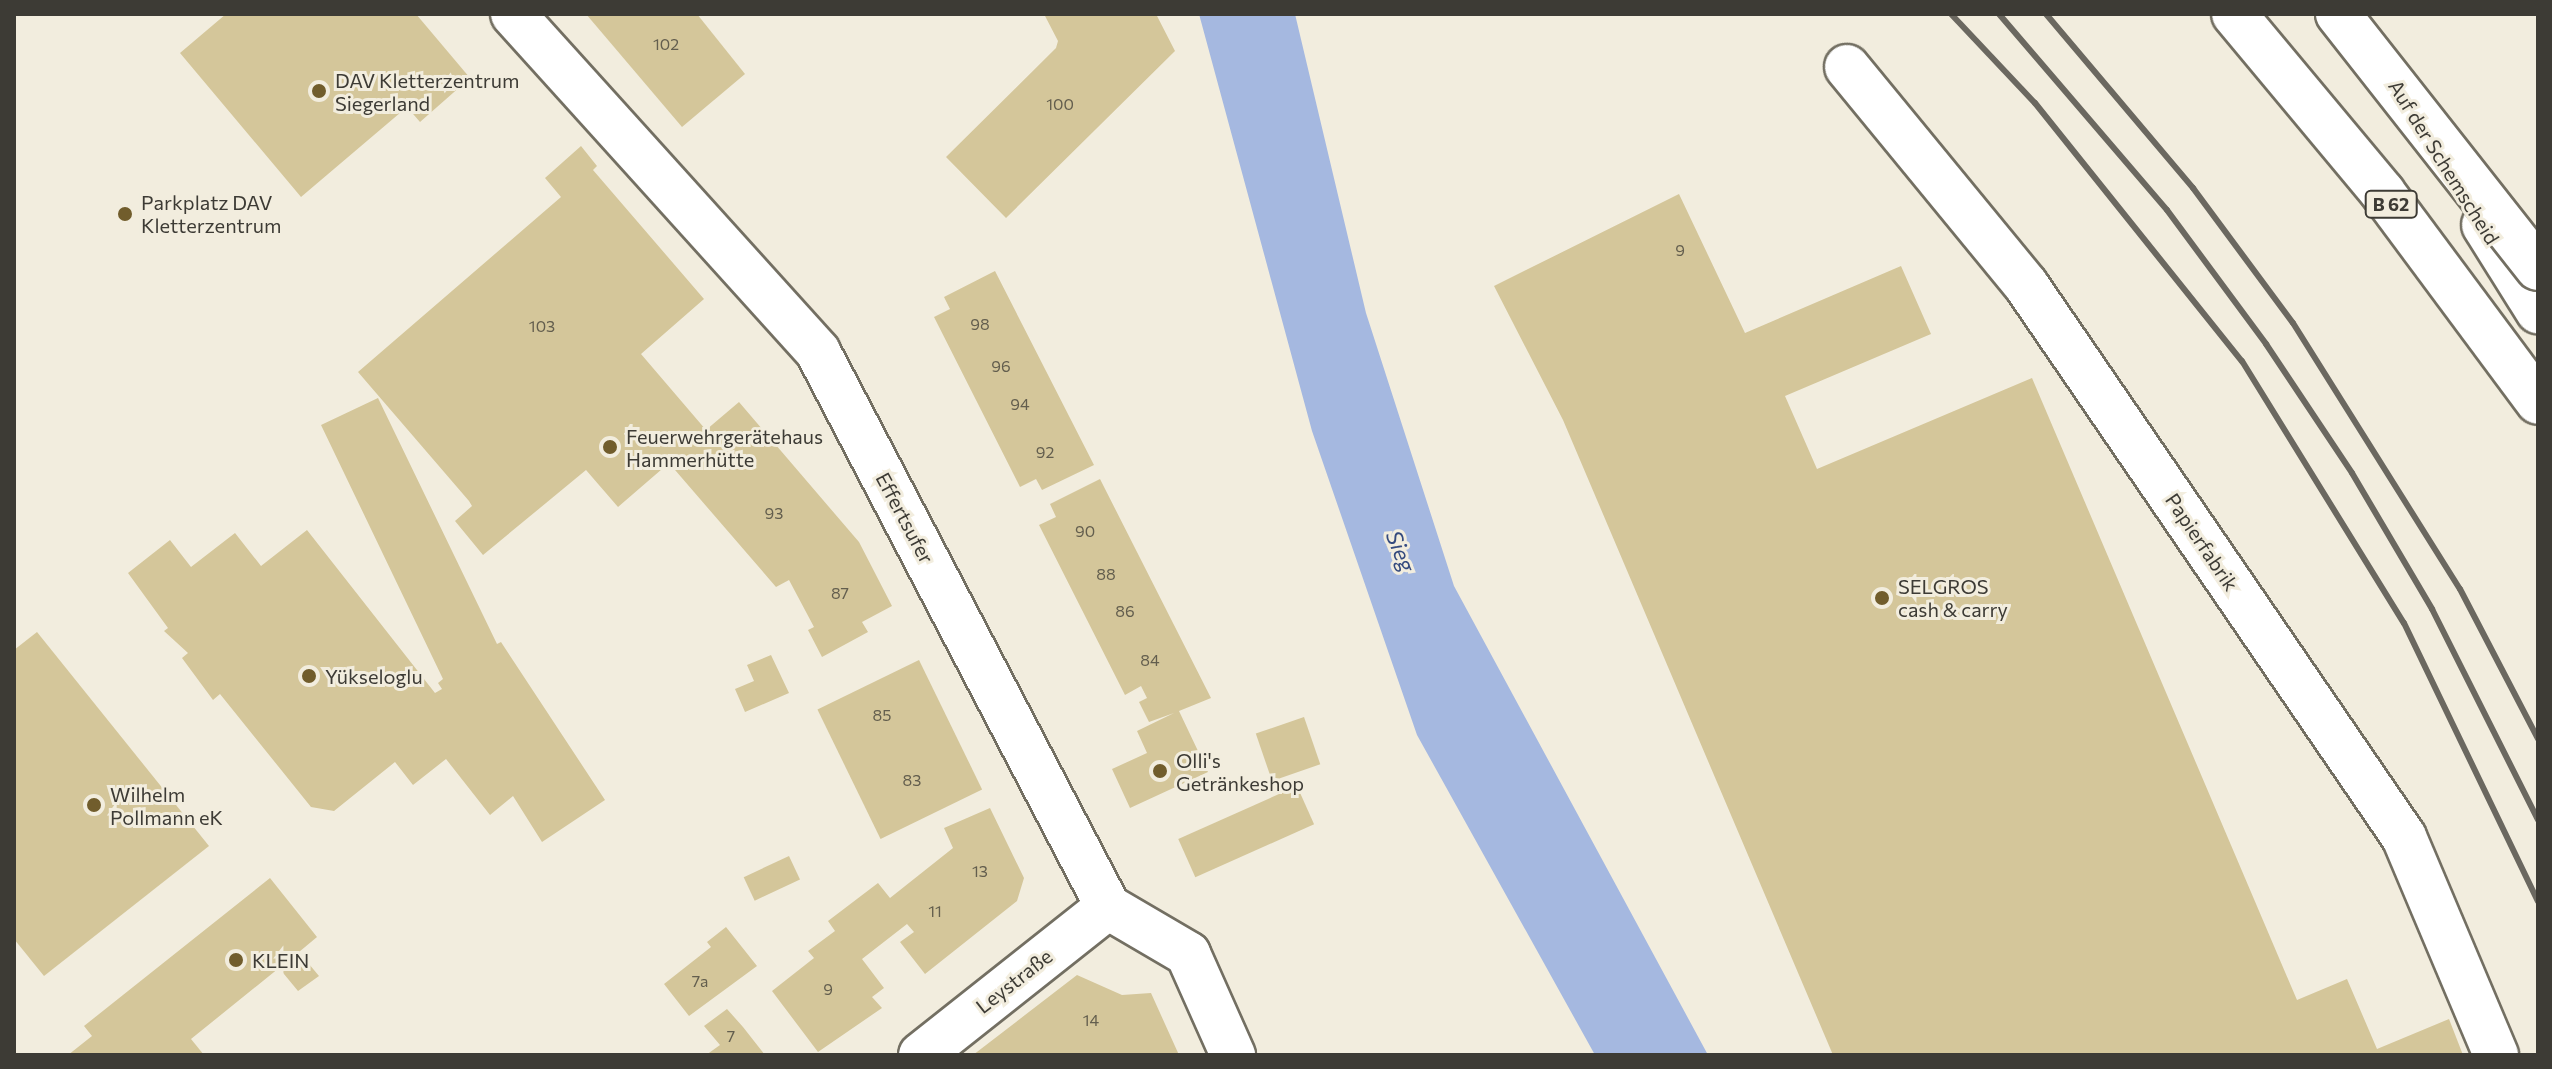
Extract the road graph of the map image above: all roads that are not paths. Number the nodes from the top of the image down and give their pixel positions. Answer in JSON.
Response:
{"nodes":[{"id":1,"x":513,"y":14,"type":"edge"},
{"id":2,"x":2234,"y":14,"type":"edge"},
{"id":3,"x":2338,"y":14,"type":"edge"},
{"id":4,"x":2350,"y":14,"type":"edge"},
{"id":5,"x":1847,"y":67,"type":"dead end"},
{"id":6,"x":2538,"y":268,"type":"edge"},
{"id":7,"x":2538,"y":311,"type":"edge"},
{"id":8,"x":2538,"y":402,"type":"edge"},
{"id":9,"x":1108,"y":907,"type":"junction"},
{"id":10,"x":921,"y":1055,"type":"edge"},
{"id":11,"x":1233,"y":1055,"type":"edge"},
{"id":12,"x":2496,"y":1055,"type":"edge"}],
"edges":[{"from":1,"to":9,"type":"main road","name":"Effertsufer"},
{"from":2,"to":8,"type":"main road","number":"B 62"},
{"from":3,"to":6,"type":"main road","bridge":true},
{"from":4,"to":7,"type":"main road","name":"Auf der Schemscheid"},
{"from":5,"to":12,"type":"main road","name":"Papierfabrik"},
{"from":9,"to":10,"type":"main road","name":"Leystraße"},
{"from":9,"to":11,"type":"main road"}]}
